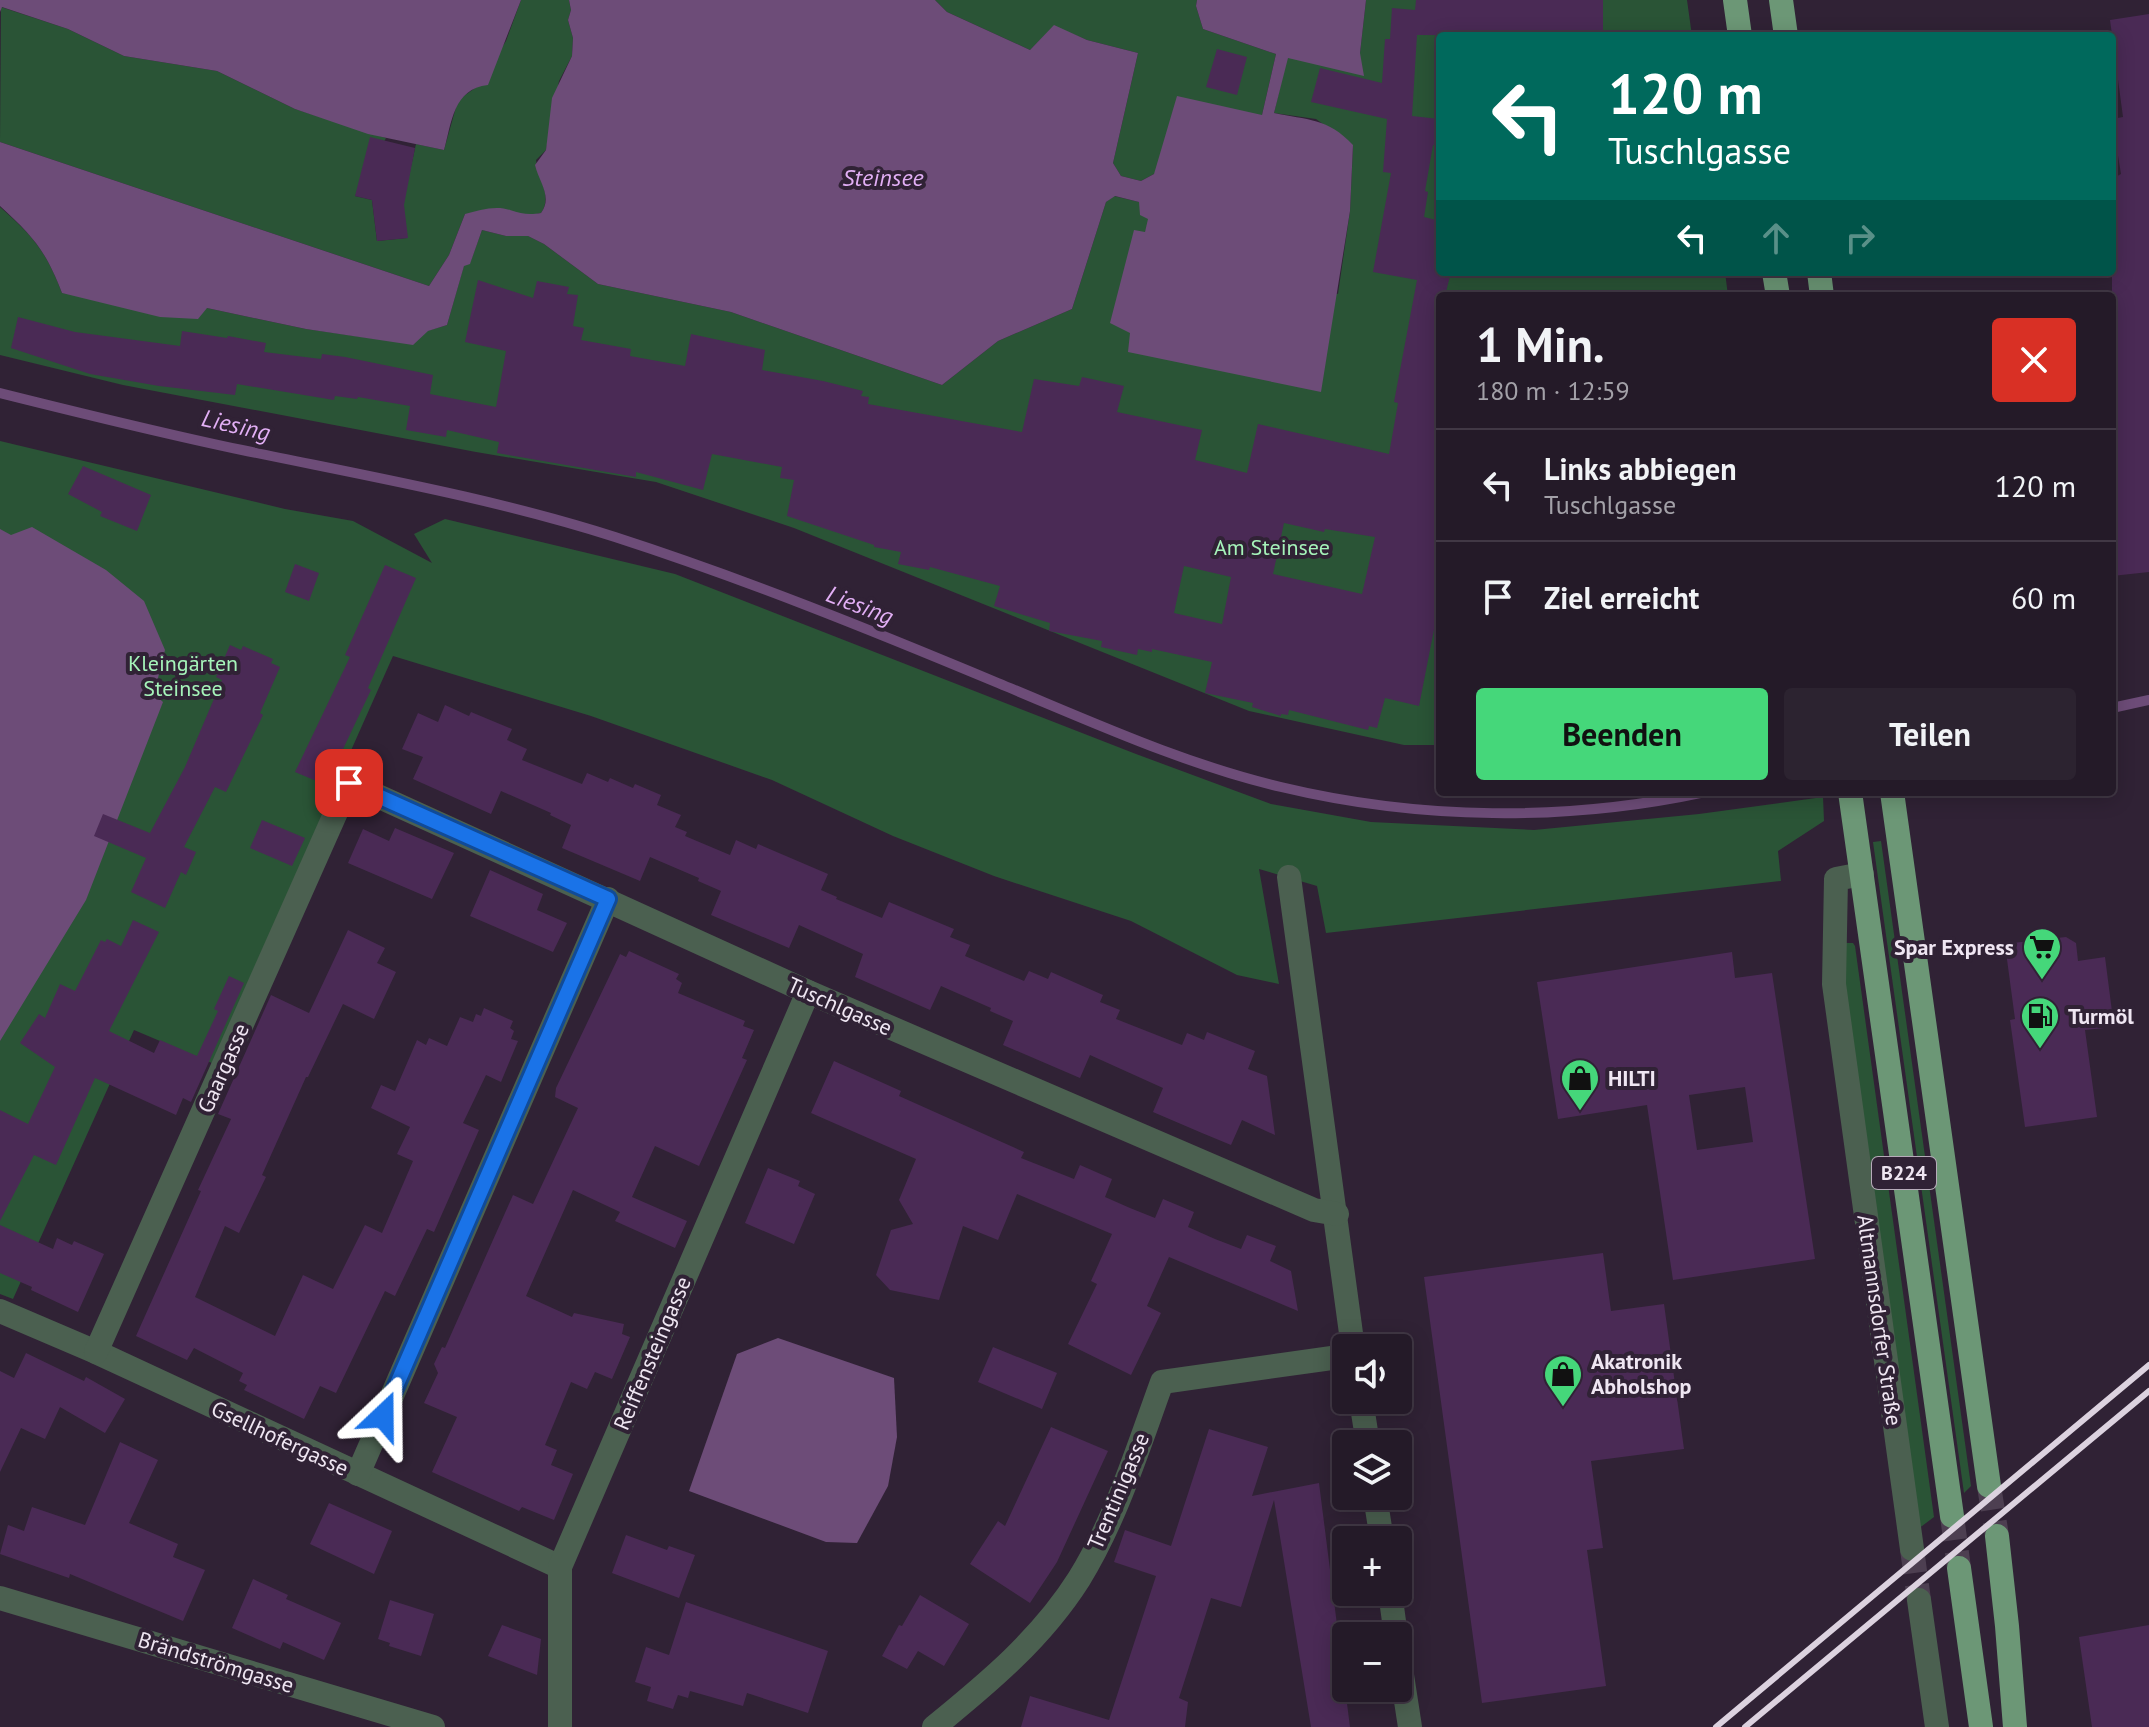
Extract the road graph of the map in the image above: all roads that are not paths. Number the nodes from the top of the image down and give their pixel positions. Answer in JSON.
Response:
{"nodes":[{"id":1,"x":1735,"y":0,"type":"edge"},
{"id":2,"x":1781,"y":0,"type":"edge"},
{"id":3,"x":1739,"y":32,"type":"edge"},
{"id":4,"x":1785,"y":32,"type":"edge"},
{"id":5,"x":349,"y":783,"type":"joint"},
{"id":6,"x":1851,"y":796,"type":"edge"},
{"id":7,"x":1893,"y":796,"type":"edge"},
{"id":8,"x":1862,"y":874,"type":"junction"},
{"id":9,"x":1289,"y":877,"type":"dead end"},
{"id":10,"x":608,"y":899,"type":"junction"},
{"id":11,"x":808,"y":992,"type":"junction"},
{"id":12,"x":1337,"y":1214,"type":"junction"},
{"id":13,"x":0,"y":1311,"type":"edge"},
{"id":14,"x":1351,"y":1334,"type":"edge"},
{"id":15,"x":96,"y":1352,"type":"junction"},
{"id":16,"x":1332,"y":1358,"type":"edge"},
{"id":17,"x":358,"y":1474,"type":"junction"},
{"id":18,"x":1989,"y":1486,"type":"tunnel mouth"},
{"id":19,"x":1952,"y":1516,"type":"tunnel mouth"},
{"id":20,"x":1997,"y":1536,"type":"tunnel mouth"},
{"id":21,"x":1912,"y":1549,"type":"tunnel mouth"},
{"id":22,"x":560,"y":1567,"type":"junction"},
{"id":23,"x":1959,"y":1568,"type":"tunnel mouth"},
{"id":24,"x":0,"y":1598,"type":"edge"},
{"id":25,"x":1919,"y":1600,"type":"tunnel mouth"},
{"id":26,"x":1406,"y":1702,"type":"edge"},
{"id":27,"x":433,"y":1727,"type":"edge"},
{"id":28,"x":560,"y":1727,"type":"edge"},
{"id":29,"x":934,"y":1727,"type":"edge"},
{"id":30,"x":1410,"y":1727,"type":"edge"},
{"id":31,"x":1937,"y":1727,"type":"edge"},
{"id":32,"x":1981,"y":1727,"type":"edge"},
{"id":33,"x":2015,"y":1727,"type":"edge"}],
"edges":[{"from":1,"to":3,"type":"main road"},
{"from":2,"to":4,"type":"main road"},
{"from":5,"to":10,"type":"street","name":"Tuschlgasse"},
{"from":5,"to":15,"type":"street","name":"Gaargasse"},
{"from":6,"to":8,"type":"main road","name":"Altmannsdorfer Straße","number":"B224"},
{"from":7,"to":18,"type":"main road","number":"B224"},
{"from":8,"to":19,"type":"main road","name":"Altmannsdorfer Straße","number":"B224"},
{"from":8,"to":21,"type":"street","name":"Altmannsdorfer Straße"},
{"from":9,"to":12,"type":"street"},
{"from":10,"to":11,"type":"street","name":"Tuschlgasse"},
{"from":10,"to":17,"type":"street"},
{"from":11,"to":12,"type":"street","name":"Tuschlgasse"},
{"from":11,"to":22,"type":"street","name":"Reiffensteingasse"},
{"from":12,"to":14,"type":"street"},
{"from":13,"to":15,"type":"street","name":"Gsellhofergasse"},
{"from":15,"to":17,"type":"street","name":"Gsellhofergasse"},
{"from":16,"to":29,"type":"street","name":"Trentinigasse"},
{"from":17,"to":22,"type":"street","name":"Gsellhofergasse"},
{"from":20,"to":33,"type":"main road"},
{"from":22,"to":28,"type":"street","name":"Reiffensteingasse"},
{"from":23,"to":32,"type":"main road"},
{"from":24,"to":27,"type":"street","name":"Brändströmgasse"},
{"from":25,"to":31,"type":"street"},
{"from":26,"to":30,"type":"street"}]}
